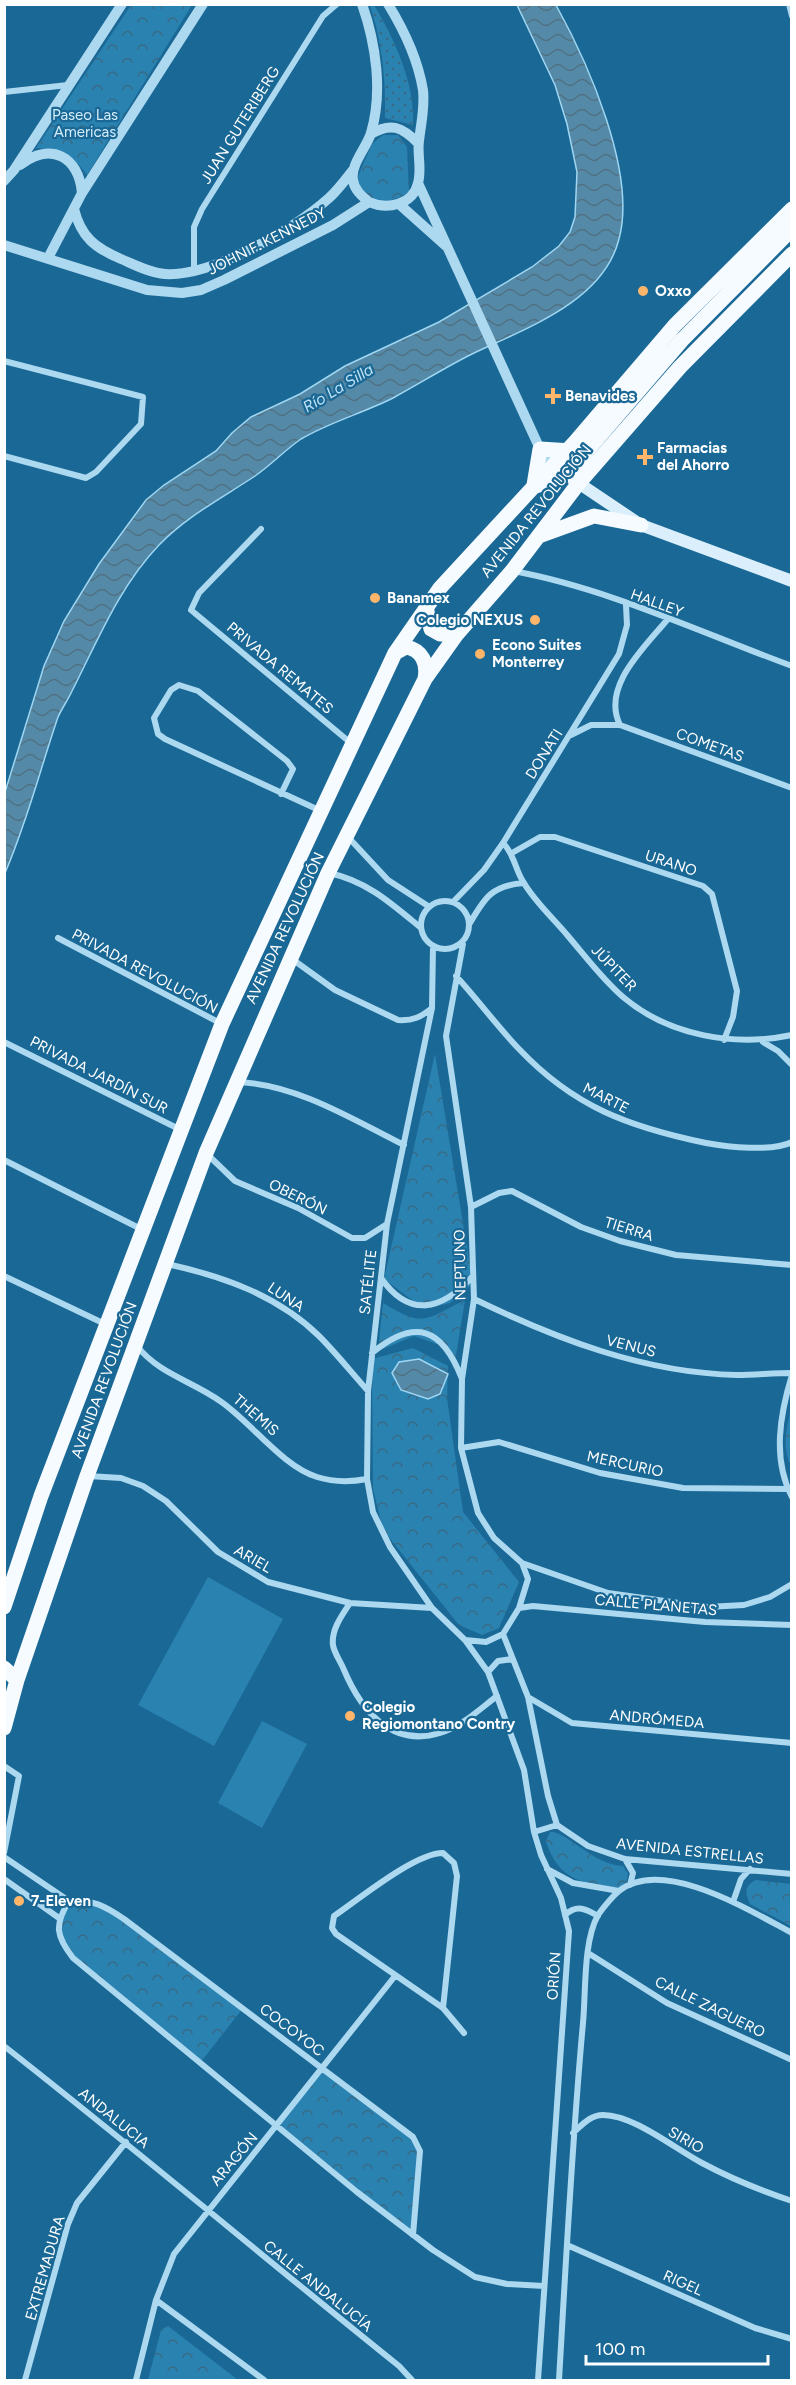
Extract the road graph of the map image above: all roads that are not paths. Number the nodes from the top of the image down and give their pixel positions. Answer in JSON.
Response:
{"nodes":[{"id":1,"x":122,"y":4,"type":"edge"},
{"id":2,"x":203,"y":4,"type":"edge"},
{"id":3,"x":337,"y":4,"type":"edge"},
{"id":4,"x":362,"y":4,"type":"edge"},
{"id":5,"x":388,"y":4,"type":"edge"},
{"id":6,"x":789,"y":4,"type":"edge"},
{"id":7,"x":792,"y":16,"type":"edge"},
{"id":8,"x":69,"y":85,"type":"junction"},
{"id":9,"x":4,"y":92,"type":"edge"},
{"id":10,"x":371,"y":134,"type":"junction"},
{"id":11,"x":418,"y":142,"type":"junction"},
{"id":12,"x":14,"y":170,"type":"junction"},
{"id":13,"x":353,"y":170,"type":"junction"},
{"id":14,"x":4,"y":181,"type":"edge"},
{"id":15,"x":418,"y":183,"type":"junction"},
{"id":16,"x":82,"y":193,"type":"junction"},
{"id":17,"x":369,"y":202,"type":"junction"},
{"id":18,"x":399,"y":204,"type":"junction"},
{"id":19,"x":74,"y":209,"type":"junction"},
{"id":20,"x":792,"y":209,"type":"edge"},
{"id":21,"x":792,"y":229,"type":"edge"},
{"id":22,"x":4,"y":245,"type":"edge"},
{"id":23,"x":447,"y":246,"type":"junction"},
{"id":24,"x":792,"y":254,"type":"edge"},
{"id":25,"x":48,"y":258,"type":"junction"},
{"id":26,"x":194,"y":270,"type":"junction"},
{"id":27,"x":4,"y":361,"type":"edge"},
{"id":28,"x":591,"y":443,"type":"junction"},
{"id":29,"x":540,"y":449,"type":"junction"},
{"id":30,"x":566,"y":452,"type":"junction"},
{"id":31,"x":4,"y":456,"type":"edge"},
{"id":32,"x":566,"y":474,"type":"junction"},
{"id":33,"x":533,"y":487,"type":"junction"},
{"id":34,"x":641,"y":525,"type":"junction"},
{"id":35,"x":261,"y":530,"type":"dead end"},
{"id":36,"x":539,"y":536,"type":"junction"},
{"id":37,"x":512,"y":571,"type":"junction"},
{"id":38,"x":792,"y":580,"type":"edge"},
{"id":39,"x":626,"y":605,"type":"junction"},
{"id":40,"x":426,"y":607,"type":"junction"},
{"id":41,"x":667,"y":620,"type":"junction"},
{"id":42,"x":457,"y":634,"type":"junction"},
{"id":43,"x":395,"y":653,"type":"junction"},
{"id":44,"x":792,"y":666,"type":"edge"},
{"id":45,"x":425,"y":679,"type":"junction"},
{"id":46,"x":620,"y":725,"type":"junction"},
{"id":47,"x":568,"y":737,"type":"junction"},
{"id":48,"x":353,"y":745,"type":"junction"},
{"id":49,"x":792,"y":788,"type":"edge"},
{"id":50,"x":281,"y":794,"type":"junction"},
{"id":51,"x":321,"y":811,"type":"junction"},
{"id":52,"x":348,"y":837,"type":"junction"},
{"id":53,"x":503,"y":843,"type":"junction"},
{"id":54,"x":512,"y":853,"type":"junction"},
{"id":55,"x":328,"y":873,"type":"junction"},
{"id":56,"x":523,"y":883,"type":"junction"},
{"id":57,"x":453,"y":902,"type":"junction"},
{"id":58,"x":428,"y":906,"type":"junction"},
{"id":59,"x":470,"y":923,"type":"junction"},
{"id":60,"x":421,"y":928,"type":"junction"},
{"id":61,"x":58,"y":938,"type":"dead end"},
{"id":62,"x":463,"y":944,"type":"junction"},
{"id":63,"x":433,"y":946,"type":"junction"},
{"id":64,"x":290,"y":957,"type":"junction"},
{"id":65,"x":456,"y":976,"type":"junction"},
{"id":66,"x":432,"y":1008,"type":"junction"},
{"id":67,"x":222,"y":1024,"type":"junction"},
{"id":68,"x":792,"y":1035,"type":"edge"},
{"id":69,"x":724,"y":1040,"type":"junction"},
{"id":70,"x":762,"y":1041,"type":"junction"},
{"id":71,"x":4,"y":1042,"type":"edge"},
{"id":72,"x":792,"y":1065,"type":"edge"},
{"id":73,"x":235,"y":1082,"type":"junction"},
{"id":74,"x":182,"y":1130,"type":"junction"},
{"id":75,"x":792,"y":1142,"type":"edge"},
{"id":76,"x":404,"y":1145,"type":"junction"},
{"id":77,"x":206,"y":1153,"type":"junction"},
{"id":78,"x":4,"y":1160,"type":"edge"},
{"id":79,"x":471,"y":1208,"type":"junction"},
{"id":80,"x":387,"y":1224,"type":"junction"},
{"id":81,"x":143,"y":1230,"type":"junction"},
{"id":82,"x":167,"y":1264,"type":"junction"},
{"id":83,"x":792,"y":1265,"type":"edge"},
{"id":84,"x":4,"y":1276,"type":"edge"},
{"id":85,"x":472,"y":1277,"type":"junction"},
{"id":86,"x":381,"y":1278,"type":"junction"},
{"id":87,"x":474,"y":1299,"type":"junction"},
{"id":88,"x":106,"y":1324,"type":"junction"},
{"id":89,"x":136,"y":1346,"type":"junction"},
{"id":90,"x":372,"y":1353,"type":"junction"},
{"id":91,"x":792,"y":1374,"type":"edge"},
{"id":92,"x":462,"y":1379,"type":"junction"},
{"id":93,"x":368,"y":1390,"type":"junction"},
{"id":94,"x":461,"y":1448,"type":"junction"},
{"id":95,"x":87,"y":1476,"type":"junction"},
{"id":96,"x":367,"y":1479,"type":"junction"},
{"id":97,"x":787,"y":1489,"type":"junction"},
{"id":98,"x":792,"y":1497,"type":"edge"},
{"id":99,"x":522,"y":1563,"type":"junction"},
{"id":100,"x":792,"y":1584,"type":"edge"},
{"id":101,"x":350,"y":1603,"type":"junction"},
{"id":102,"x":4,"y":1607,"type":"edge"},
{"id":103,"x":432,"y":1608,"type":"junction"},
{"id":104,"x":519,"y":1608,"type":"junction"},
{"id":105,"x":792,"y":1625,"type":"edge"},
{"id":106,"x":503,"y":1634,"type":"junction"},
{"id":107,"x":465,"y":1640,"type":"junction"},
{"id":108,"x":513,"y":1659,"type":"junction"},
{"id":109,"x":4,"y":1668,"type":"edge"},
{"id":110,"x":488,"y":1672,"type":"junction"},
{"id":111,"x":17,"y":1680,"type":"junction"},
{"id":112,"x":497,"y":1696,"type":"junction"},
{"id":113,"x":528,"y":1697,"type":"junction"},
{"id":114,"x":4,"y":1728,"type":"edge"},
{"id":115,"x":792,"y":1743,"type":"edge"},
{"id":116,"x":4,"y":1766,"type":"edge"},
{"id":117,"x":558,"y":1825,"type":"junction"},
{"id":118,"x":534,"y":1832,"type":"junction"},
{"id":119,"x":4,"y":1852,"type":"edge"},
{"id":120,"x":4,"y":1857,"type":"edge"},
{"id":121,"x":625,"y":1859,"type":"junction"},
{"id":122,"x":547,"y":1869,"type":"junction"},
{"id":123,"x":750,"y":1869,"type":"junction"},
{"id":124,"x":792,"y":1874,"type":"edge"},
{"id":125,"x":4,"y":1879,"type":"edge"},
{"id":126,"x":630,"y":1885,"type":"junction"},
{"id":127,"x":619,"y":1891,"type":"junction"},
{"id":128,"x":69,"y":1901,"type":"junction"},
{"id":129,"x":733,"y":1902,"type":"junction"},
{"id":130,"x":565,"y":1915,"type":"junction"},
{"id":131,"x":598,"y":1916,"type":"junction"},
{"id":132,"x":59,"y":1918,"type":"junction"},
{"id":133,"x":792,"y":1933,"type":"edge"},
{"id":134,"x":588,"y":1953,"type":"junction"},
{"id":135,"x":395,"y":1976,"type":"junction"},
{"id":136,"x":443,"y":2008,"type":"junction"},
{"id":137,"x":464,"y":2033,"type":"dead end"},
{"id":138,"x":4,"y":2046,"type":"edge"},
{"id":139,"x":792,"y":2060,"type":"edge"},
{"id":140,"x":323,"y":2069,"type":"junction"},
{"id":141,"x":277,"y":2126,"type":"junction"},
{"id":142,"x":573,"y":2134,"type":"junction"},
{"id":143,"x":126,"y":2142,"type":"junction"},
{"id":144,"x":792,"y":2201,"type":"edge"},
{"id":145,"x":206,"y":2211,"type":"junction"},
{"id":146,"x":412,"y":2235,"type":"junction"},
{"id":147,"x":567,"y":2245,"type":"junction"},
{"id":148,"x":544,"y":2286,"type":"junction"},
{"id":149,"x":156,"y":2300,"type":"junction"},
{"id":150,"x":792,"y":2339,"type":"edge"},
{"id":151,"x":25,"y":2380,"type":"edge"},
{"id":152,"x":136,"y":2380,"type":"edge"},
{"id":153,"x":264,"y":2380,"type":"edge"},
{"id":154,"x":412,"y":2380,"type":"edge"},
{"id":155,"x":538,"y":2380,"type":"edge"},
{"id":156,"x":559,"y":2380,"type":"edge"}],
"edges":[{"from":1,"to":8,"type":"street"},
{"from":2,"to":16,"type":"street"},
{"from":3,"to":26,"type":"street","name":"JUAN GUTERIBERG"},
{"from":4,"to":10,"type":"street"},
{"from":5,"to":11,"type":"street"},
{"from":6,"to":7,"type":"street"},
{"from":8,"to":9,"type":"street"},
{"from":8,"to":12,"type":"street"},
{"from":10,"to":11,"type":"street"},
{"from":10,"to":13,"type":"street"},
{"from":11,"to":15,"type":"street"},
{"from":12,"to":14,"type":"street"},
{"from":12,"to":16,"type":"street"},
{"from":13,"to":17,"type":"street"},
{"from":13,"to":26,"type":"street","name":"JOHN F. KENNEDY"},
{"from":15,"to":18,"type":"street"},
{"from":15,"to":23,"type":"street"},
{"from":16,"to":19,"type":"street"},
{"from":17,"to":18,"type":"street"},
{"from":17,"to":25,"type":"street","name":"JOHN F. KENNEDY"},
{"from":18,"to":23,"type":"street"},
{"from":19,"to":25,"type":"street"},
{"from":19,"to":26,"type":"street","name":"JOHN F. KENNEDY"},
{"from":20,"to":30,"type":"main road","name":"AVENIDA REVOLUCIÓN"},
{"from":21,"to":28,"type":"main road"},
{"from":22,"to":25,"type":"street","name":"JOHN F. KENNEDY"},
{"from":23,"to":29,"type":"street"},
{"from":24,"to":32,"type":"main road","name":"AVENIDA REVOLUCIÓN"},
{"from":27,"to":31,"type":"street"},
{"from":28,"to":30,"type":"main road"},
{"from":28,"to":32,"type":"main road"},
{"from":29,"to":30,"type":"main road"},
{"from":29,"to":32,"type":"street"},
{"from":29,"to":33,"type":"main road"},
{"from":30,"to":32,"type":"main road","name":"AVENIDA REVOLUCIÓN"},
{"from":32,"to":33,"type":"main road"},
{"from":32,"to":34,"type":"main road"},
{"from":32,"to":36,"type":"main road","name":"AVENIDA REVOLUCIÓN"},
{"from":33,"to":40,"type":"main road","name":"AVENIDA REVOLUCIÓN"},
{"from":34,"to":36,"type":"main road"},
{"from":34,"to":38,"type":"main road"},
{"from":35,"to":48,"type":"street","name":"PRIVADA REMATES"},
{"from":36,"to":37,"type":"main road","name":"AVENIDA REVOLUCIÓN"},
{"from":37,"to":39,"type":"street","name":"HALLEY"},
{"from":37,"to":42,"type":"main road","name":"AVENIDA REVOLUCIÓN"},
{"from":39,"to":41,"type":"street","name":"HALLEY"},
{"from":39,"to":47,"type":"street","name":"DONATI"},
{"from":40,"to":42,"type":"main road"},
{"from":40,"to":43,"type":"main road","name":"AVENIDA REVOLUCIÓN"},
{"from":41,"to":44,"type":"street","name":"HALLEY"},
{"from":41,"to":46,"type":"street"},
{"from":42,"to":45,"type":"main road","name":"AVENIDA REVOLUCIÓN"},
{"from":43,"to":45,"type":"main road"},
{"from":43,"to":48,"type":"main road","name":"AVENIDA REVOLUCIÓN"},
{"from":45,"to":52,"type":"main road","name":"AVENIDA REVOLUCIÓN"},
{"from":46,"to":47,"type":"street","name":"COMETAS"},
{"from":46,"to":49,"type":"street","name":"COMETAS"},
{"from":47,"to":53,"type":"street","name":"DONATI"},
{"from":48,"to":51,"type":"main road","name":"AVENIDA REVOLUCIÓN"},
{"from":50,"to":50,"type":"street"},
{"from":50,"to":51,"type":"street"},
{"from":51,"to":67,"type":"main road","name":"AVENIDA REVOLUCIÓN"},
{"from":52,"to":55,"type":"main road","name":"AVENIDA REVOLUCIÓN"},
{"from":52,"to":58,"type":"street"},
{"from":53,"to":54,"type":"street","name":"JÚPITER"},
{"from":53,"to":57,"type":"street","name":"DONATI"},
{"from":54,"to":56,"type":"street","name":"JÚPITER"},
{"from":54,"to":69,"type":"street","name":"URANO"},
{"from":55,"to":60,"type":"street"},
{"from":55,"to":64,"type":"main road","name":"AVENIDA REVOLUCIÓN"},
{"from":56,"to":59,"type":"street"},
{"from":56,"to":69,"type":"street","name":"JÚPITER"},
{"from":57,"to":58,"type":"street"},
{"from":57,"to":59,"type":"street"},
{"from":58,"to":60,"type":"street"},
{"from":59,"to":62,"type":"street"},
{"from":60,"to":63,"type":"street"},
{"from":61,"to":67,"type":"street","name":"PRIVADA REVOLUCIÓN"},
{"from":62,"to":63,"type":"street"},
{"from":62,"to":65,"type":"street","name":"NEPTUNO"},
{"from":63,"to":66,"type":"street","name":"SATÉLITE"},
{"from":64,"to":66,"type":"street"},
{"from":64,"to":73,"type":"main road","name":"AVENIDA REVOLUCIÓN"},
{"from":65,"to":75,"type":"street","name":"MARTE"},
{"from":65,"to":79,"type":"street","name":"NEPTUNO"},
{"from":66,"to":76,"type":"street","name":"SATÉLITE"},
{"from":67,"to":74,"type":"main road","name":"AVENIDA REVOLUCIÓN"},
{"from":68,"to":70,"type":"street","name":"JÚPITER"},
{"from":69,"to":70,"type":"street","name":"JÚPITER"},
{"from":70,"to":72,"type":"street"},
{"from":71,"to":74,"type":"street","name":"PRIVADA JARDÍN SUR"},
{"from":73,"to":76,"type":"street"},
{"from":73,"to":77,"type":"main road","name":"AVENIDA REVOLUCIÓN"},
{"from":74,"to":81,"type":"main road","name":"AVENIDA REVOLUCIÓN"},
{"from":76,"to":80,"type":"street","name":"SATÉLITE"},
{"from":77,"to":80,"type":"street","name":"OBERÓN"},
{"from":77,"to":82,"type":"main road","name":"AVENIDA REVOLUCIÓN"},
{"from":78,"to":81,"type":"street"},
{"from":79,"to":83,"type":"street","name":"TIERRA"},
{"from":79,"to":85,"type":"street","name":"NEPTUNO"},
{"from":80,"to":86,"type":"street","name":"SATÉLITE"},
{"from":81,"to":88,"type":"main road","name":"AVENIDA REVOLUCIÓN"},
{"from":82,"to":89,"type":"main road","name":"AVENIDA REVOLUCIÓN"},
{"from":82,"to":93,"type":"street","name":"LUNA"},
{"from":84,"to":88,"type":"street"},
{"from":85,"to":86,"type":"street"},
{"from":85,"to":87,"type":"street","name":"NEPTUNO"},
{"from":86,"to":90,"type":"street","name":"SATÉLITE"},
{"from":87,"to":91,"type":"street","name":"VENUS"},
{"from":87,"to":92,"type":"street","name":"NEPTUNO"},
{"from":88,"to":102,"type":"main road","name":"AVENIDA REVOLUCIÓN"},
{"from":89,"to":95,"type":"main road","name":"AVENIDA REVOLUCIÓN"},
{"from":89,"to":96,"type":"street","name":"THEMIS"},
{"from":90,"to":92,"type":"street"},
{"from":90,"to":93,"type":"street","name":"SATÉLITE"},
{"from":91,"to":97,"type":"street"},
{"from":92,"to":94,"type":"street","name":"NEPTUNO"},
{"from":93,"to":96,"type":"street","name":"SATÉLITE"},
{"from":94,"to":97,"type":"street","name":"MERCURIO"},
{"from":94,"to":99,"type":"street","name":"NEPTUNO"},
{"from":95,"to":101,"type":"street","name":"ARIEL"},
{"from":95,"to":111,"type":"main road","name":"AVENIDA REVOLUCIÓN"},
{"from":96,"to":103,"type":"street","name":"SATÉLITE"},
{"from":97,"to":98,"type":"street"},
{"from":99,"to":100,"type":"street","name":"CALLE PLANETAS"},
{"from":99,"to":104,"type":"street"},
{"from":101,"to":103,"type":"street","name":"ARIEL"},
{"from":101,"to":112,"type":"street"},
{"from":103,"to":107,"type":"street","name":"ORIÓN"},
{"from":104,"to":105,"type":"street","name":"CALLE PLANETAS"},
{"from":104,"to":106,"type":"street"},
{"from":106,"to":107,"type":"street"},
{"from":106,"to":108,"type":"street"},
{"from":107,"to":110,"type":"street","name":"ORIÓN"},
{"from":108,"to":110,"type":"street"},
{"from":108,"to":113,"type":"street"},
{"from":109,"to":111,"type":"main road"},
{"from":110,"to":112,"type":"street","name":"ORIÓN"},
{"from":111,"to":114,"type":"main road","name":"AVENIDA REVOLUCIÓN"},
{"from":112,"to":118,"type":"street","name":"ORIÓN"},
{"from":113,"to":115,"type":"street","name":"ANDRÓMEDA"},
{"from":113,"to":117,"type":"street"},
{"from":116,"to":119,"type":"street"},
{"from":117,"to":118,"type":"street"},
{"from":117,"to":121,"type":"street","name":"AVENIDA ESTRELLAS"},
{"from":118,"to":122,"type":"street","name":"ORIÓN"},
{"from":120,"to":128,"type":"street","name":"COCOYOC"},
{"from":121,"to":123,"type":"street","name":"AVENIDA ESTRELLAS"},
{"from":121,"to":126,"type":"street"},
{"from":122,"to":127,"type":"street"},
{"from":122,"to":130,"type":"street","name":"ORIÓN"},
{"from":123,"to":124,"type":"street","name":"AVENIDA ESTRELLAS"},
{"from":123,"to":129,"type":"street"},
{"from":125,"to":132,"type":"street"},
{"from":126,"to":127,"type":"street"},
{"from":126,"to":129,"type":"street"},
{"from":127,"to":131,"type":"street"},
{"from":128,"to":132,"type":"street"},
{"from":128,"to":140,"type":"street","name":"COCOYOC"},
{"from":129,"to":133,"type":"street"},
{"from":130,"to":131,"type":"street"},
{"from":130,"to":148,"type":"street","name":"ORIÓN"},
{"from":131,"to":134,"type":"street"},
{"from":132,"to":141,"type":"street"},
{"from":134,"to":139,"type":"street","name":"CALLE ZAGUERO"},
{"from":134,"to":142,"type":"street"},
{"from":135,"to":136,"type":"street"},
{"from":135,"to":136,"type":"street"},
{"from":135,"to":140,"type":"street","name":"ARAGÓN"},
{"from":136,"to":137,"type":"street"},
{"from":138,"to":143,"type":"street","name":"ANDALUCIA"},
{"from":140,"to":141,"type":"street","name":"ARAGÓN"},
{"from":140,"to":146,"type":"street","name":"COCOYOC"},
{"from":141,"to":145,"type":"street","name":"ARAGÓN"},
{"from":141,"to":146,"type":"street"},
{"from":142,"to":144,"type":"street","name":"SIRIO"},
{"from":142,"to":147,"type":"street"},
{"from":143,"to":145,"type":"street","name":"ANDALUCIA"},
{"from":143,"to":151,"type":"street","name":"EXTREMADURA"},
{"from":145,"to":149,"type":"street","name":"ARAGÓN"},
{"from":145,"to":154,"type":"street","name":"CALLE ANDALUCÍA"},
{"from":146,"to":148,"type":"street"},
{"from":147,"to":150,"type":"street","name":"RIGEL"},
{"from":147,"to":156,"type":"street"},
{"from":148,"to":155,"type":"street","name":"ORIÓN"},
{"from":149,"to":152,"type":"street","name":"ARAGÓN"},
{"from":149,"to":153,"type":"street"}]}
